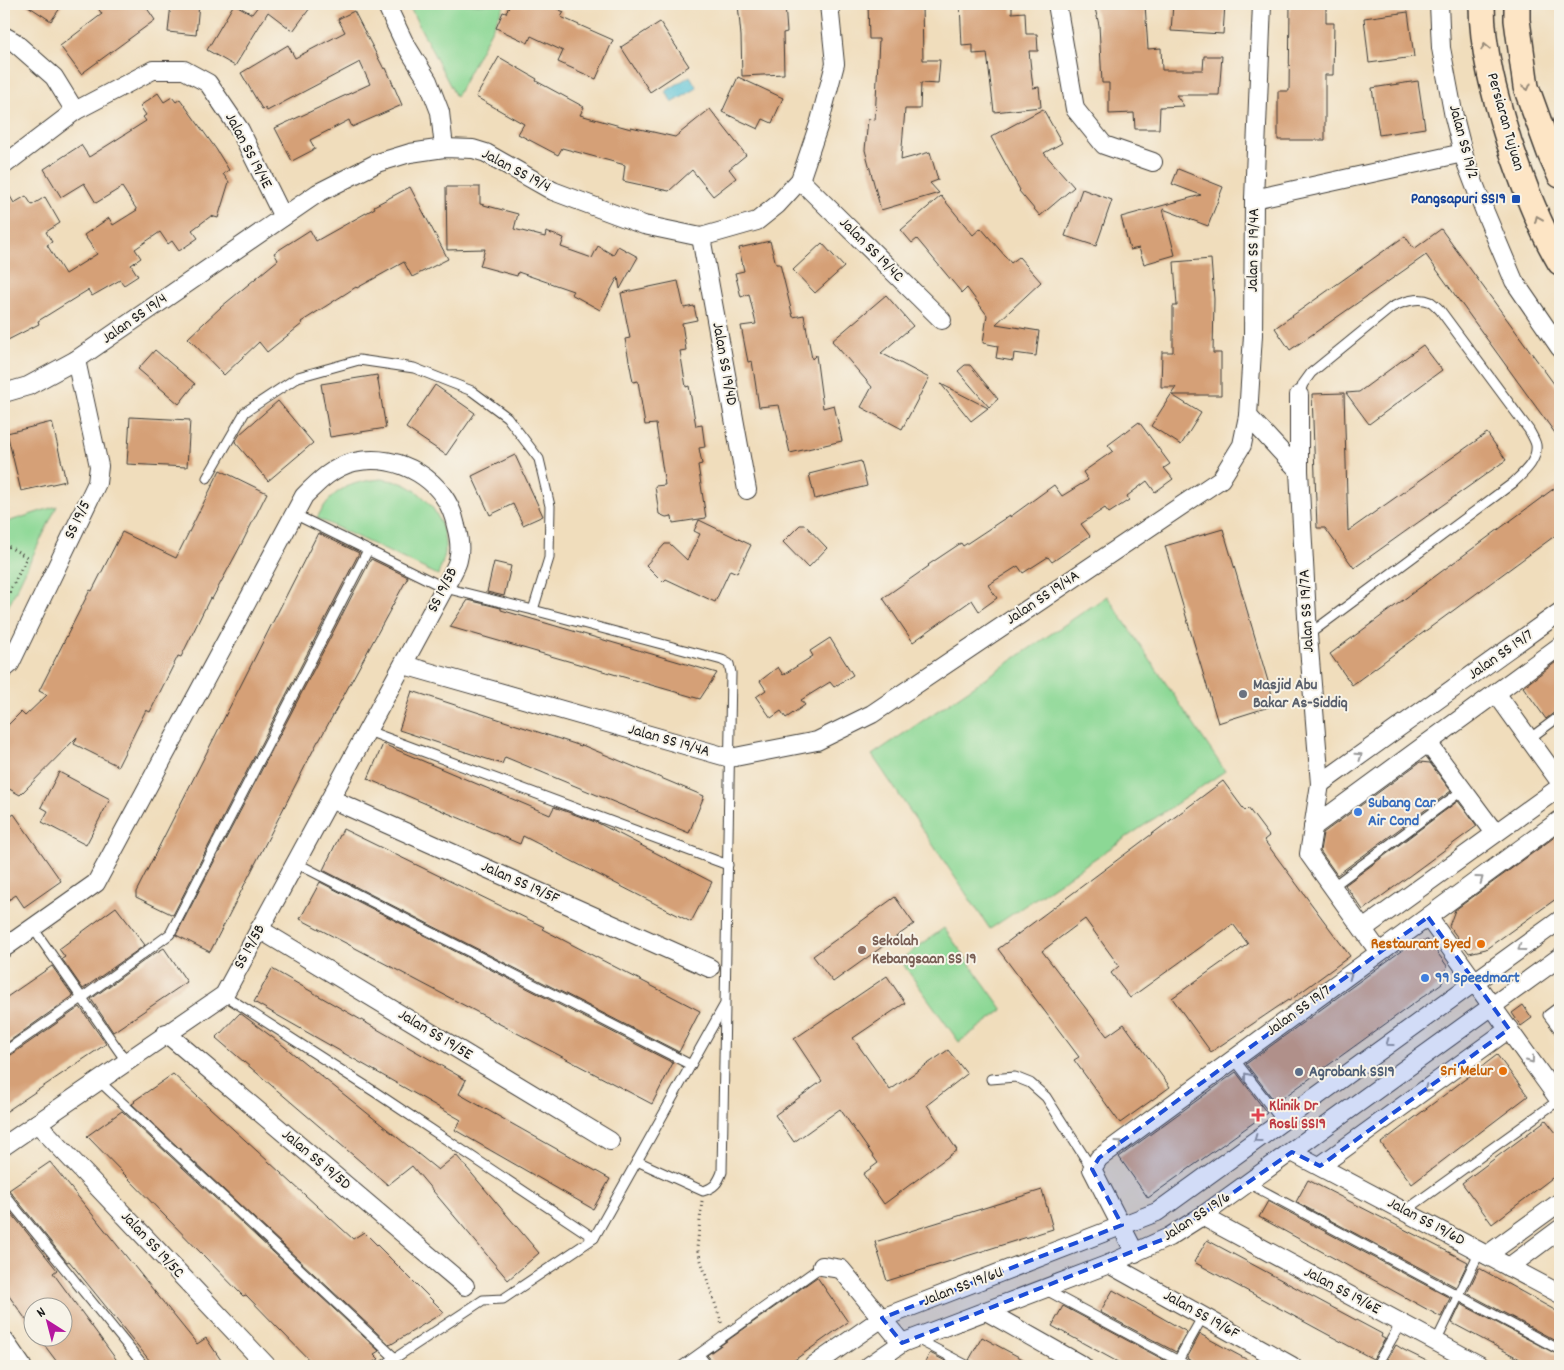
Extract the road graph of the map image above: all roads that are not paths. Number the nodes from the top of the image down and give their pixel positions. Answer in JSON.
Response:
{"nodes":[{"id":1,"x":386,"y":4,"type":"edge"},
{"id":2,"x":829,"y":4,"type":"edge"},
{"id":3,"x":1057,"y":4,"type":"edge"},
{"id":4,"x":1262,"y":4,"type":"edge"},
{"id":5,"x":1439,"y":4,"type":"edge"},
{"id":6,"x":1482,"y":4,"type":"edge"},
{"id":7,"x":1517,"y":4,"type":"edge"},
{"id":8,"x":4,"y":36,"type":"edge"},
{"id":9,"x":75,"y":111,"type":"junction"},
{"id":10,"x":444,"y":148,"type":"junction"},
{"id":11,"x":1555,"y":150,"type":"edge"},
{"id":12,"x":1463,"y":153,"type":"junction"},
{"id":13,"x":1154,"y":162,"type":"dead end"},
{"id":14,"x":4,"y":165,"type":"edge"},
{"id":15,"x":1560,"y":174,"type":"edge"},
{"id":16,"x":800,"y":180,"type":"junction"},
{"id":17,"x":1254,"y":199,"type":"junction"},
{"id":18,"x":282,"y":217,"type":"junction"},
{"id":19,"x":701,"y":237,"type":"junction"},
{"id":20,"x":1560,"y":262,"type":"edge"},
{"id":21,"x":942,"y":320,"type":"dead end"},
{"id":22,"x":1560,"y":348,"type":"edge"},
{"id":23,"x":76,"y":360,"type":"junction"},
{"id":24,"x":4,"y":394,"type":"edge"},
{"id":25,"x":1299,"y":395,"type":"joint"},
{"id":26,"x":1248,"y":416,"type":"junction"},
{"id":27,"x":1300,"y":471,"type":"junction"},
{"id":28,"x":207,"y":478,"type":"dead end"},
{"id":29,"x":747,"y":490,"type":"dead end"},
{"id":30,"x":294,"y":514,"type":"junction"},
{"id":31,"x":368,"y":550,"type":"junction"},
{"id":32,"x":445,"y":588,"type":"junction"},
{"id":33,"x":533,"y":610,"type":"junction"},
{"id":34,"x":1560,"y":612,"type":"edge"},
{"id":35,"x":1308,"y":634,"type":"junction"},
{"id":36,"x":1560,"y":646,"type":"edge"},
{"id":37,"x":404,"y":665,"type":"junction"},
{"id":38,"x":4,"y":669,"type":"edge"},
{"id":39,"x":1496,"y":694,"type":"junction"},
{"id":40,"x":1560,"y":716,"type":"edge"},
{"id":41,"x":368,"y":731,"type":"junction"},
{"id":42,"x":1529,"y":739,"type":"junction"},
{"id":43,"x":1428,"y":743,"type":"junction"},
{"id":44,"x":730,"y":758,"type":"junction"},
{"id":45,"x":1560,"y":782,"type":"edge"},
{"id":46,"x":1320,"y":784,"type":"junction"},
{"id":47,"x":1560,"y":787,"type":"edge"},
{"id":48,"x":1463,"y":790,"type":"junction"},
{"id":49,"x":331,"y":798,"type":"junction"},
{"id":50,"x":1560,"y":820,"type":"edge"},
{"id":51,"x":1313,"y":827,"type":"junction"},
{"id":52,"x":1495,"y":834,"type":"junction"},
{"id":53,"x":296,"y":863,"type":"junction"},
{"id":54,"x":728,"y":865,"type":"junction"},
{"id":55,"x":1332,"y":887,"type":"junction"},
{"id":56,"x":1428,"y":917,"type":"junction"},
{"id":57,"x":1560,"y":920,"type":"edge"},
{"id":58,"x":33,"y":928,"type":"junction"},
{"id":59,"x":1362,"y":929,"type":"junction"},
{"id":60,"x":259,"y":930,"type":"junction"},
{"id":61,"x":4,"y":948,"type":"edge"},
{"id":62,"x":1379,"y":952,"type":"junction"},
{"id":63,"x":1560,"y":957,"type":"edge"},
{"id":64,"x":710,"y":968,"type":"dead end"},
{"id":65,"x":1474,"y":982,"type":"junction"},
{"id":66,"x":224,"y":995,"type":"junction"},
{"id":67,"x":82,"y":998,"type":"junction"},
{"id":68,"x":726,"y":1004,"type":"junction"},
{"id":69,"x":1492,"y":1006,"type":"junction"},
{"id":70,"x":1560,"y":1006,"type":"edge"},
{"id":71,"x":1509,"y":1029,"type":"junction"},
{"id":72,"x":1560,"y":1031,"type":"edge"},
{"id":73,"x":166,"y":1033,"type":"junction"},
{"id":74,"x":4,"y":1052,"type":"edge"},
{"id":75,"x":1234,"y":1059,"type":"junction"},
{"id":76,"x":126,"y":1061,"type":"junction"},
{"id":77,"x":691,"y":1066,"type":"junction"},
{"id":78,"x":990,"y":1079,"type":"dead end"},
{"id":79,"x":98,"y":1080,"type":"junction"},
{"id":80,"x":1560,"y":1100,"type":"edge"},
{"id":81,"x":1282,"y":1121,"type":"junction"},
{"id":82,"x":37,"y":1123,"type":"junction"},
{"id":83,"x":610,"y":1141,"type":"dead end"},
{"id":84,"x":4,"y":1146,"type":"edge"},
{"id":85,"x":1292,"y":1152,"type":"junction"},
{"id":86,"x":636,"y":1161,"type":"junction"},
{"id":87,"x":1320,"y":1166,"type":"junction"},
{"id":88,"x":1092,"y":1169,"type":"junction"},
{"id":89,"x":1248,"y":1183,"type":"junction"},
{"id":90,"x":4,"y":1194,"type":"edge"},
{"id":91,"x":1560,"y":1202,"type":"edge"},
{"id":92,"x":1405,"y":1211,"type":"junction"},
{"id":93,"x":1202,"y":1216,"type":"junction"},
{"id":94,"x":1122,"y":1225,"type":"junction"},
{"id":95,"x":1560,"y":1230,"type":"edge"},
{"id":96,"x":594,"y":1238,"type":"junction"},
{"id":97,"x":1135,"y":1253,"type":"junction"},
{"id":98,"x":1484,"y":1253,"type":"junction"},
{"id":99,"x":1109,"y":1264,"type":"junction"},
{"id":100,"x":822,"y":1266,"type":"joint"},
{"id":101,"x":1509,"y":1267,"type":"junction"},
{"id":102,"x":465,"y":1286,"type":"dead end"},
{"id":103,"x":1044,"y":1289,"type":"junction"},
{"id":104,"x":1560,"y":1294,"type":"edge"},
{"id":105,"x":1459,"y":1295,"type":"junction"},
{"id":106,"x":986,"y":1312,"type":"junction"},
{"id":107,"x":1203,"y":1316,"type":"junction"},
{"id":108,"x":882,"y":1318,"type":"junction"},
{"id":109,"x":1401,"y":1323,"type":"junction"},
{"id":110,"x":4,"y":1340,"type":"edge"},
{"id":111,"x":908,"y":1341,"type":"junction"},
{"id":112,"x":1436,"y":1342,"type":"junction"},
{"id":113,"x":1560,"y":1350,"type":"edge"},
{"id":114,"x":699,"y":1354,"type":"junction"},
{"id":115,"x":395,"y":1358,"type":"junction"},
{"id":116,"x":1379,"y":1361,"type":"dead end"},
{"id":117,"x":1177,"y":1364,"type":"edge"},
{"id":118,"x":22,"y":1366,"type":"edge"},
{"id":119,"x":144,"y":1366,"type":"edge"},
{"id":120,"x":266,"y":1366,"type":"edge"},
{"id":121,"x":383,"y":1366,"type":"edge"},
{"id":122,"x":682,"y":1366,"type":"edge"},
{"id":123,"x":708,"y":1366,"type":"edge"},
{"id":124,"x":813,"y":1366,"type":"edge"},
{"id":125,"x":870,"y":1366,"type":"edge"},
{"id":126,"x":968,"y":1366,"type":"edge"},
{"id":127,"x":1083,"y":1366,"type":"edge"},
{"id":128,"x":1188,"y":1366,"type":"edge"},
{"id":129,"x":1292,"y":1366,"type":"edge"},
{"id":130,"x":1481,"y":1366,"type":"edge"}],
"edges":[{"from":1,"to":10,"type":"street"},
{"from":2,"to":16,"type":"street","name":"Jalan SS 19/4"},
{"from":3,"to":13,"type":"street"},
{"from":4,"to":17,"type":"street","name":"Jalan SS 19/4A"},
{"from":5,"to":12,"type":"street","name":"Jalan SS 19/2"},
{"from":20,"to":6,"type":"main road","name":"Persiaran Tujuan","one_way":true},
{"from":7,"to":11,"type":"main road","name":"Persiaran Tujuan","one_way":true},
{"from":8,"to":9,"type":"street"},
{"from":9,"to":14,"type":"street","name":"Jalan SS 19/4E"},
{"from":9,"to":18,"type":"street","name":"Jalan SS 19/4E"},
{"from":10,"to":18,"type":"street","name":"Jalan SS 19/4"},
{"from":10,"to":19,"type":"street","name":"Jalan SS 19/4"},
{"from":11,"to":15,"type":"main road","name":"Persiaran Tujuan"},
{"from":12,"to":17,"type":"street"},
{"from":12,"to":22,"type":"street","name":"Jalan SS 19/2"},
{"from":16,"to":19,"type":"street","name":"Jalan SS 19/4"},
{"from":16,"to":21,"type":"street","name":"Jalan SS 19/4C"},
{"from":17,"to":26,"type":"street","name":"Jalan SS 19/4A"},
{"from":18,"to":23,"type":"street","name":"Jalan SS 19/4"},
{"from":19,"to":29,"type":"street","name":"Jalan SS 19/4D"},
{"from":23,"to":24,"type":"street","name":"Jalan SS 19/4"},
{"from":23,"to":38,"type":"street","name":"SS 19/5"},
{"from":25,"to":27,"type":"street","name":"Jalan SS 19/7A"},
{"from":25,"to":35,"type":"lane"},
{"from":26,"to":27,"type":"street"},
{"from":26,"to":44,"type":"street","name":"Jalan SS 19/4A"},
{"from":27,"to":35,"type":"street","name":"Jalan SS 19/7A"},
{"from":28,"to":33,"type":"lane"},
{"from":30,"to":31,"type":"lane"},
{"from":30,"to":32,"type":"street","name":"SS 19/5B"},
{"from":30,"to":58,"type":"street","name":"SS 19/5B"},
{"from":31,"to":32,"type":"lane"},
{"from":31,"to":67,"type":"lane"},
{"from":32,"to":33,"type":"lane"},
{"from":32,"to":37,"type":"street","name":"SS 19/5B"},
{"from":33,"to":44,"type":"lane"},
{"from":46,"to":34,"type":"street","name":"Jalan SS 19/7","one_way":true},
{"from":35,"to":46,"type":"street","name":"Jalan SS 19/7A"},
{"from":36,"to":39,"type":"street","name":"Jalan SS 19/7"},
{"from":37,"to":41,"type":"street","name":"SS 19/5B"},
{"from":37,"to":44,"type":"street","name":"Jalan SS 19/4A"},
{"from":39,"to":42,"type":"street"},
{"from":39,"to":43,"type":"street","name":"Jalan SS 19/7"},
{"from":40,"to":42,"type":"lane"},
{"from":41,"to":49,"type":"street","name":"SS 19/5B"},
{"from":41,"to":54,"type":"lane"},
{"from":42,"to":45,"type":"street"},
{"from":43,"to":48,"type":"street"},
{"from":43,"to":51,"type":"street","name":"Jalan SS 19/7"},
{"from":44,"to":54,"type":"lane"},
{"from":46,"to":51,"type":"street","name":"Jalan SS 19/7A"},
{"from":47,"to":52,"type":"street"},
{"from":48,"to":52,"type":"street"},
{"from":48,"to":55,"type":"lane"},
{"from":49,"to":53,"type":"street","name":"SS 19/5B"},
{"from":49,"to":64,"type":"street","name":"Jalan SS 19/5F"},
{"from":56,"to":50,"type":"street","name":"Jalan SS 19/7","one_way":true},
{"from":51,"to":55,"type":"street","name":"Jalan SS 19/7A"},
{"from":52,"to":59,"type":"street"},
{"from":53,"to":60,"type":"street","name":"SS 19/5B"},
{"from":53,"to":77,"type":"lane"},
{"from":54,"to":68,"type":"lane"},
{"from":55,"to":59,"type":"street","name":"Jalan SS 19/7A"},
{"from":56,"to":62,"type":"street","name":"Jalan SS 19/7"},
{"from":56,"to":65,"type":"street"},
{"from":57,"to":65,"type":"street","one_way":true},
{"from":58,"to":61,"type":"street","name":"SS 19/5B"},
{"from":58,"to":67,"type":"lane"},
{"from":59,"to":62,"type":"street","name":"Jalan SS 19/7A"},
{"from":60,"to":66,"type":"street","name":"SS 19/5B"},
{"from":60,"to":83,"type":"street","name":"Jalan SS 19/5E"},
{"from":75,"to":62,"type":"street","name":"Jalan SS 19/7","one_way":true},
{"from":63,"to":69,"type":"street","name":"Jalan SS 19/6"},
{"from":65,"to":69,"type":"street"},
{"from":65,"to":81,"type":"street","one_way":true},
{"from":66,"to":73,"type":"street","name":"SS 19/5B"},
{"from":66,"to":96,"type":"lane"},
{"from":67,"to":74,"type":"lane"},
{"from":67,"to":76,"type":"lane"},
{"from":68,"to":77,"type":"lane"},
{"from":68,"to":86,"type":"lane"},
{"from":69,"to":71,"type":"street"},
{"from":69,"to":85,"type":"street","name":"Jalan SS 19/6"},
{"from":70,"to":72,"type":"lane"},
{"from":71,"to":80,"type":"street","one_way":true},
{"from":71,"to":87,"type":"street","one_way":true},
{"from":73,"to":76,"type":"street","name":"SS 19/5B"},
{"from":73,"to":102,"type":"street","name":"Jalan SS 19/5D"},
{"from":81,"to":75,"type":"lane","one_way":true},
{"from":88,"to":75,"type":"street","name":"Jalan SS 19/7","one_way":true},
{"from":76,"to":79,"type":"street","name":"SS 19/5B"},
{"from":77,"to":86,"type":"lane"},
{"from":78,"to":88,"type":"lane"},
{"from":79,"to":82,"type":"street","name":"SS 19/5B"},
{"from":79,"to":115,"type":"lane"},
{"from":80,"to":92,"type":"lane"},
{"from":81,"to":94,"type":"street","one_way":true},
{"from":82,"to":84,"type":"street","name":"SS 19/5B"},
{"from":82,"to":120,"type":"street","name":"Jalan SS 19/5C"},
{"from":85,"to":87,"type":"street","name":"Jalan SS 19/6D"},
{"from":85,"to":89,"type":"street","name":"Jalan SS 19/6"},
{"from":86,"to":96,"type":"lane"},
{"from":87,"to":92,"type":"street","name":"Jalan SS 19/6D"},
{"from":88,"to":94,"type":"street"},
{"from":89,"to":93,"type":"street","name":"Jalan SS 19/6"},
{"from":89,"to":105,"type":"lane"},
{"from":90,"to":119,"type":"lane"},
{"from":91,"to":98,"type":"street"},
{"from":92,"to":98,"type":"street","name":"Jalan SS 19/6D"},
{"from":93,"to":97,"type":"street","name":"Jalan SS 19/6"},
{"from":93,"to":109,"type":"street","name":"Jalan SS 19/6E"},
{"from":94,"to":97,"type":"street"},
{"from":94,"to":108,"type":"street","name":"Jalan SS 19/6U"},
{"from":95,"to":101,"type":"street"},
{"from":96,"to":115,"type":"lane"},
{"from":97,"to":99,"type":"street","name":"Jalan SS 19/6"},
{"from":98,"to":101,"type":"street","name":"Jalan SS 19/6D"},
{"from":98,"to":105,"type":"lane"},
{"from":99,"to":103,"type":"street","name":"Jalan SS 19/6"},
{"from":99,"to":107,"type":"street","name":"Jalan SS 19/6F"},
{"from":100,"to":108,"type":"street"},
{"from":100,"to":114,"type":"lane"},
{"from":101,"to":104,"type":"street","name":"Jalan SS 19/6D"},
{"from":103,"to":106,"type":"street","name":"Jalan SS 19/6"},
{"from":103,"to":117,"type":"lane"},
{"from":105,"to":112,"type":"lane"},
{"from":105,"to":113,"type":"lane"},
{"from":106,"to":111,"type":"street","name":"Jalan SS 19/6"},
{"from":106,"to":127,"type":"street"},
{"from":107,"to":117,"type":"lane"},
{"from":107,"to":129,"type":"street","name":"Jalan SS 19/6F"},
{"from":108,"to":111,"type":"street"},
{"from":108,"to":124,"type":"street","name":"Jalan SS 19/6U"},
{"from":109,"to":112,"type":"street","name":"Jalan SS 19/6E"},
{"from":109,"to":116,"type":"lane"},
{"from":110,"to":118,"type":"street"},
{"from":111,"to":125,"type":"street","name":"Jalan SS 19/6"},
{"from":111,"to":126,"type":"lane"},
{"from":112,"to":130,"type":"street","name":"Jalan SS 19/6E"},
{"from":114,"to":122,"type":"lane"},
{"from":114,"to":123,"type":"lane"},
{"from":115,"to":121,"type":"lane"},
{"from":117,"to":128,"type":"lane"}]}
